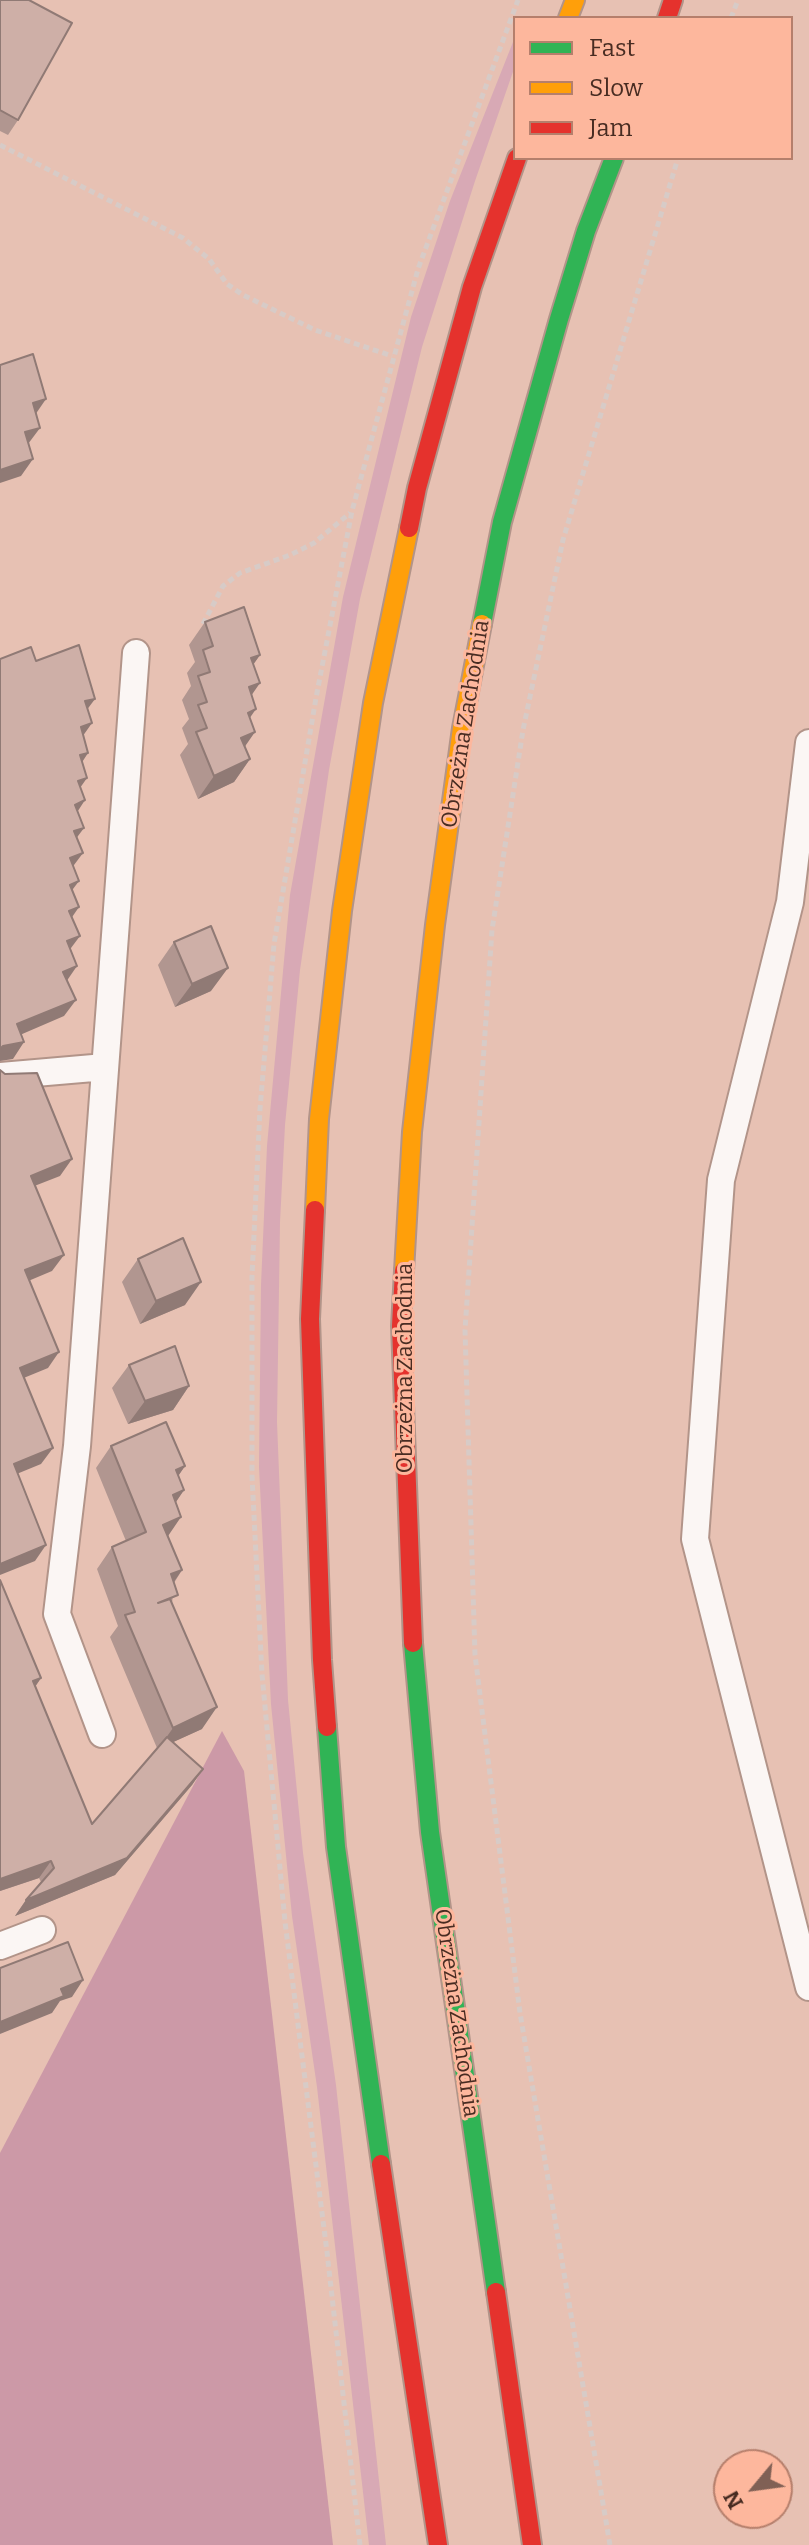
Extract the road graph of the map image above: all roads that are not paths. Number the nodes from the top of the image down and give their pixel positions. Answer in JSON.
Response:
{"nodes":[{"id":1,"x":516,"y":160,"type":"edge"},
{"id":2,"x":613,"y":160,"type":"edge"},
{"id":3,"x":136,"y":653,"type":"dead end"},
{"id":4,"x":809,"y":743,"type":"edge"},
{"id":5,"x":105,"y":1067,"type":"junction"},
{"id":6,"x":0,"y":1076,"type":"edge"},
{"id":7,"x":102,"y":1734,"type":"dead end"},
{"id":8,"x":42,"y":1930,"type":"dead end"},
{"id":9,"x":0,"y":1946,"type":"edge"},
{"id":10,"x":809,"y":1987,"type":"edge"},
{"id":11,"x":438,"y":2545,"type":"edge"},
{"id":12,"x":532,"y":2545,"type":"edge"}],
"edges":[{"from":1,"to":11,"type":"street"},
{"from":2,"to":12,"type":"street","name":"Obrzeżna Zachodnia"},
{"from":3,"to":5,"type":"lane"},
{"from":4,"to":10,"type":"lane"},
{"from":5,"to":6,"type":"lane"},
{"from":5,"to":7,"type":"lane"},
{"from":8,"to":9,"type":"lane"}]}
